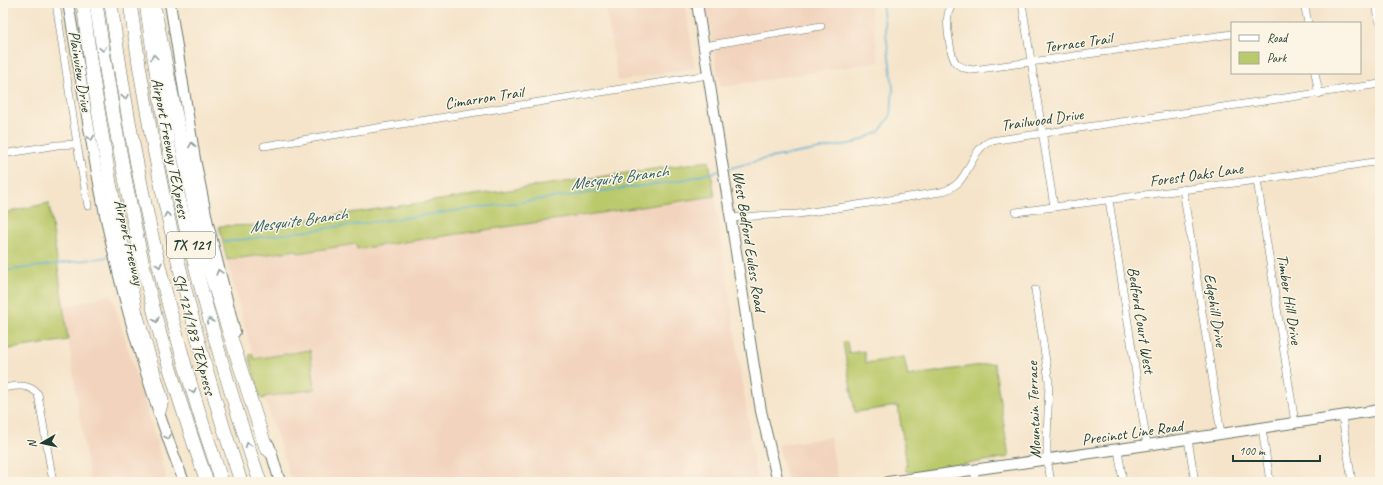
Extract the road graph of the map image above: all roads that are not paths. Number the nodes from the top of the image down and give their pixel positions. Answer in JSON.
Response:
{"nodes":[{"id":1,"x":56,"y":3,"type":"edge"},
{"id":2,"x":68,"y":3,"type":"edge"},
{"id":3,"x":83,"y":3,"type":"edge"},
{"id":4,"x":96,"y":3,"type":"edge"},
{"id":5,"x":111,"y":3,"type":"edge"},
{"id":6,"x":130,"y":3,"type":"edge"},
{"id":7,"x":146,"y":3,"type":"edge"},
{"id":8,"x":154,"y":3,"type":"edge"},
{"id":9,"x":170,"y":3,"type":"edge"},
{"id":10,"x":697,"y":3,"type":"edge"},
{"id":11,"x":954,"y":3,"type":"edge"},
{"id":12,"x":1022,"y":3,"type":"edge"},
{"id":13,"x":1304,"y":3,"type":"edge"},
{"id":14,"x":1377,"y":3,"type":"edge"},
{"id":15,"x":1380,"y":20,"type":"edge"},
{"id":16,"x":1308,"y":22,"type":"edge"},
{"id":17,"x":821,"y":26,"type":"dead end"},
{"id":18,"x":1231,"y":34,"type":"edge"},
{"id":19,"x":704,"y":46,"type":"junction"},
{"id":20,"x":1032,"y":62,"type":"junction"},
{"id":21,"x":1315,"y":74,"type":"edge"},
{"id":22,"x":708,"y":75,"type":"junction"},
{"id":23,"x":1380,"y":84,"type":"edge"},
{"id":24,"x":1319,"y":94,"type":"junction"},
{"id":25,"x":1042,"y":133,"type":"junction"},
{"id":26,"x":77,"y":144,"type":"junction"},
{"id":27,"x":264,"y":146,"type":"dead end"},
{"id":28,"x":3,"y":154,"type":"edge"},
{"id":29,"x":1380,"y":161,"type":"edge"},
{"id":30,"x":1257,"y":180,"type":"junction"},
{"id":31,"x":1183,"y":189,"type":"junction"},
{"id":32,"x":1109,"y":200,"type":"junction"},
{"id":33,"x":88,"y":206,"type":"dead end"},
{"id":34,"x":1054,"y":207,"type":"junction"},
{"id":35,"x":1016,"y":212,"type":"dead end"},
{"id":36,"x":731,"y":218,"type":"junction"},
{"id":37,"x":1035,"y":290,"type":"dead end"},
{"id":38,"x":168,"y":359,"type":"junction"},
{"id":39,"x":3,"y":388,"type":"edge"},
{"id":40,"x":1380,"y":410,"type":"edge"},
{"id":41,"x":159,"y":412,"type":"junction"},
{"id":42,"x":1342,"y":416,"type":"junction"},
{"id":43,"x":1295,"y":423,"type":"junction"},
{"id":44,"x":1262,"y":428,"type":"junction"},
{"id":45,"x":1221,"y":434,"type":"junction"},
{"id":46,"x":1188,"y":439,"type":"junction"},
{"id":47,"x":1147,"y":445,"type":"junction"},
{"id":48,"x":1118,"y":449,"type":"junction"},
{"id":49,"x":271,"y":452,"type":"junction"},
{"id":50,"x":1047,"y":459,"type":"junction"},
{"id":51,"x":975,"y":469,"type":"junction"},
{"id":52,"x":53,"y":482,"type":"edge"},
{"id":53,"x":184,"y":482,"type":"edge"},
{"id":54,"x":199,"y":482,"type":"edge"},
{"id":55,"x":206,"y":482,"type":"edge"},
{"id":56,"x":222,"y":482,"type":"edge"},
{"id":57,"x":241,"y":482,"type":"edge"},
{"id":58,"x":260,"y":482,"type":"edge"},
{"id":59,"x":280,"y":482,"type":"edge"},
{"id":60,"x":778,"y":482,"type":"edge"},
{"id":61,"x":888,"y":482,"type":"edge"},
{"id":62,"x":975,"y":482,"type":"edge"},
{"id":63,"x":1051,"y":482,"type":"edge"},
{"id":64,"x":1123,"y":482,"type":"edge"},
{"id":65,"x":1195,"y":482,"type":"edge"},
{"id":66,"x":1270,"y":482,"type":"edge"},
{"id":67,"x":1352,"y":482,"type":"edge"}],
"edges":[{"from":1,"to":26,"type":"street","name":"Plainview Drive"},
{"from":2,"to":41,"type":"main road","name":"Airport Freeway","one_way":true},
{"from":3,"to":41,"type":"highway"},
{"from":4,"to":38,"type":"highway","name":"Airport Freeway","one_way":true},
{"from":5,"to":56,"type":"highway","name":"SH 121/183 TEXpress","one_way":true},
{"from":57,"to":6,"type":"highway","name":"Airport Freeway TEXpress","one_way":true},
{"from":58,"to":7,"type":"highway","number":"TX 121","one_way":true},
{"from":8,"to":49,"type":"highway"},
{"from":49,"to":9,"type":"main road","one_way":true},
{"from":10,"to":19,"type":"main road","name":"West Bedford Euless Road"},
{"from":11,"to":20,"type":"street","name":"Terrace Trail"},
{"from":12,"to":20,"type":"street"},
{"from":13,"to":16,"type":"street"},
{"from":14,"to":15,"type":"street"},
{"from":17,"to":19,"type":"street"},
{"from":18,"to":20,"type":"street","name":"Terrace Trail"},
{"from":19,"to":22,"type":"main road","name":"West Bedford Euless Road"},
{"from":20,"to":25,"type":"street"},
{"from":21,"to":24,"type":"street"},
{"from":22,"to":27,"type":"street","name":"Cimarron Trail"},
{"from":22,"to":36,"type":"main road","name":"West Bedford Euless Road"},
{"from":23,"to":24,"type":"street","name":"Trailwood Drive"},
{"from":24,"to":25,"type":"street","name":"Trailwood Drive"},
{"from":25,"to":34,"type":"street"},
{"from":25,"to":36,"type":"street","name":"Trailwood Drive"},
{"from":26,"to":28,"type":"street"},
{"from":26,"to":33,"type":"street","name":"Plainview Drive"},
{"from":29,"to":30,"type":"street","name":"Forest Oaks Lane"},
{"from":30,"to":31,"type":"street","name":"Forest Oaks Lane"},
{"from":30,"to":43,"type":"street","name":"Timber Hill Drive"},
{"from":31,"to":32,"type":"street","name":"Forest Oaks Lane"},
{"from":31,"to":45,"type":"street","name":"Edgehill Drive"},
{"from":32,"to":34,"type":"street","name":"Forest Oaks Lane"},
{"from":32,"to":47,"type":"street","name":"Bedford Court West"},
{"from":34,"to":35,"type":"street","name":"Forest Oaks Lane"},
{"from":36,"to":60,"type":"main road","name":"West Bedford Euless Road"},
{"from":37,"to":50,"type":"street","name":"Mountain Terrace"},
{"from":38,"to":54,"type":"highway"},
{"from":38,"to":55,"type":"highway","name":"Airport Freeway"},
{"from":39,"to":52,"type":"street"},
{"from":40,"to":42,"type":"main road","name":"Precinct Line Road"},
{"from":41,"to":53,"type":"main road","name":"Airport Freeway","one_way":true},
{"from":42,"to":43,"type":"main road","name":"Precinct Line Road"},
{"from":42,"to":67,"type":"street"},
{"from":43,"to":44,"type":"main road","name":"Precinct Line Road"},
{"from":44,"to":45,"type":"main road","name":"Precinct Line Road"},
{"from":44,"to":66,"type":"street"},
{"from":45,"to":46,"type":"main road","name":"Precinct Line Road"},
{"from":46,"to":47,"type":"main road","name":"Precinct Line Road"},
{"from":46,"to":65,"type":"street"},
{"from":47,"to":48,"type":"main road","name":"Precinct Line Road"},
{"from":48,"to":50,"type":"main road","name":"Precinct Line Road"},
{"from":48,"to":64,"type":"street"},
{"from":49,"to":59,"type":"main road"},
{"from":50,"to":51,"type":"main road","name":"Precinct Line Road"},
{"from":50,"to":63,"type":"street","name":"Mountain Terrace"},
{"from":51,"to":61,"type":"main road","name":"Precinct Line Road"},
{"from":51,"to":62,"type":"street"}]}
